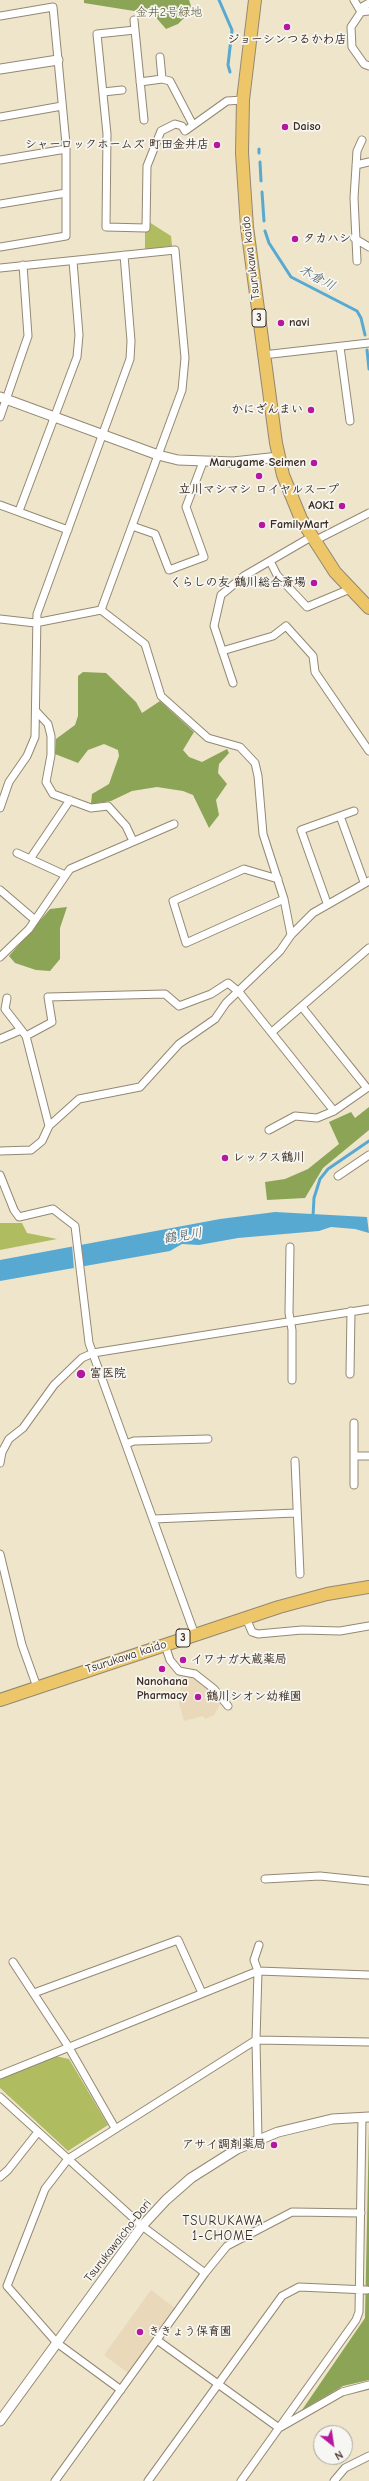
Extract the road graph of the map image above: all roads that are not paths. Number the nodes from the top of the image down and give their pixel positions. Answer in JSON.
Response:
{"nodes":[{"id":1,"x":255,"y":0,"type":"edge"},
{"id":2,"x":354,"y":0,"type":"edge"},
{"id":3,"x":369,"y":3,"type":"edge"},
{"id":4,"x":360,"y":10,"type":"junction"},
{"id":5,"x":369,"y":11,"type":"edge"},
{"id":6,"x":0,"y":16,"type":"edge"},
{"id":7,"x":134,"y":20,"type":"dead end"},
{"id":8,"x":135,"y":30,"type":"junction"},
{"id":9,"x":160,"y":57,"type":"dead end"},
{"id":10,"x":58,"y":60,"type":"junction"},
{"id":11,"x":369,"y":66,"type":"edge"},
{"id":12,"x":0,"y":69,"type":"edge"},
{"id":13,"x":162,"y":79,"type":"junction"},
{"id":14,"x":140,"y":82,"type":"junction"},
{"id":15,"x":122,"y":90,"type":"dead end"},
{"id":16,"x":103,"y":92,"type":"junction"},
{"id":17,"x":243,"y":100,"type":"junction"},
{"id":18,"x":62,"y":106,"type":"junction"},
{"id":19,"x":0,"y":117,"type":"edge"},
{"id":20,"x":144,"y":120,"type":"dead end"},
{"id":21,"x":193,"y":125,"type":"junction"},
{"id":22,"x":362,"y":140,"type":"dead end"},
{"id":23,"x":66,"y":149,"type":"junction"},
{"id":24,"x":0,"y":160,"type":"edge"},
{"id":25,"x":369,"y":162,"type":"edge"},
{"id":26,"x":356,"y":166,"type":"junction"},
{"id":27,"x":66,"y":193,"type":"junction"},
{"id":28,"x":0,"y":204,"type":"edge"},
{"id":29,"x":129,"y":228,"type":"junction"},
{"id":30,"x":129,"y":236,"type":"dead end"},
{"id":31,"x":354,"y":238,"type":"junction"},
{"id":32,"x":0,"y":247,"type":"edge"},
{"id":33,"x":369,"y":247,"type":"edge"},
{"id":34,"x":124,"y":255,"type":"junction"},
{"id":35,"x":73,"y":261,"type":"junction"},
{"id":36,"x":357,"y":261,"type":"dead end"},
{"id":37,"x":22,"y":266,"type":"junction"},
{"id":38,"x":0,"y":268,"type":"edge"},
{"id":39,"x":369,"y":343,"type":"edge"},
{"id":40,"x":340,"y":347,"type":"junction"},
{"id":41,"x":263,"y":355,"type":"junction"},
{"id":42,"x":3,"y":398,"type":"edge"},
{"id":43,"x":0,"y":417,"type":"edge"},
{"id":44,"x":54,"y":417,"type":"junction"},
{"id":45,"x":350,"y":421,"type":"dead end"},
{"id":46,"x":103,"y":435,"type":"junction"},
{"id":47,"x":158,"y":456,"type":"junction"},
{"id":48,"x":279,"y":457,"type":"junction"},
{"id":49,"x":203,"y":462,"type":"junction"},
{"id":50,"x":0,"y":504,"type":"edge"},
{"id":51,"x":19,"y":512,"type":"junction"},
{"id":52,"x":369,"y":513,"type":"edge"},
{"id":53,"x":132,"y":526,"type":"junction"},
{"id":54,"x":68,"y":530,"type":"junction"},
{"id":55,"x":313,"y":539,"type":"junction"},
{"id":56,"x":270,"y":561,"type":"junction"},
{"id":57,"x":350,"y":589,"type":"junction"},
{"id":58,"x":369,"y":608,"type":"edge"},
{"id":59,"x":101,"y":610,"type":"junction"},
{"id":60,"x":0,"y":620,"type":"edge"},
{"id":61,"x":35,"y":624,"type":"junction"},
{"id":62,"x":222,"y":651,"type":"junction"},
{"id":63,"x":233,"y":682,"type":"dead end"},
{"id":64,"x":36,"y":711,"type":"junction"},
{"id":65,"x":369,"y":751,"type":"edge"},
{"id":66,"x":70,"y":800,"type":"junction"},
{"id":67,"x":0,"y":808,"type":"edge"},
{"id":68,"x":354,"y":811,"type":"dead end"},
{"id":69,"x":340,"y":816,"type":"junction"},
{"id":70,"x":174,"y":824,"type":"dead end"},
{"id":71,"x":134,"y":841,"type":"junction"},
{"id":72,"x":17,"y":853,"type":"dead end"},
{"id":73,"x":30,"y":859,"type":"junction"},
{"id":74,"x":65,"y":875,"type":"junction"},
{"id":75,"x":278,"y":880,"type":"junction"},
{"id":76,"x":366,"y":882,"type":"edge"},
{"id":77,"x":0,"y":890,"type":"edge"},
{"id":78,"x":284,"y":898,"type":"junction"},
{"id":79,"x":327,"y":903,"type":"junction"},
{"id":80,"x":35,"y":920,"type":"junction"},
{"id":81,"x":291,"y":935,"type":"junction"},
{"id":82,"x":369,"y":948,"type":"edge"},
{"id":83,"x":0,"y":956,"type":"edge"},
{"id":84,"x":239,"y":992,"type":"junction"},
{"id":85,"x":7,"y":998,"type":"dead end"},
{"id":86,"x":302,"y":1007,"type":"junction"},
{"id":87,"x":272,"y":1032,"type":"junction"},
{"id":88,"x":24,"y":1033,"type":"junction"},
{"id":89,"x":0,"y":1039,"type":"edge"},
{"id":90,"x":334,"y":1111,"type":"junction"},
{"id":91,"x":49,"y":1126,"type":"junction"},
{"id":92,"x":268,"y":1130,"type":"dead end"},
{"id":93,"x":0,"y":1151,"type":"edge"},
{"id":94,"x":369,"y":1155,"type":"edge"},
{"id":95,"x":0,"y":1175,"type":"edge"},
{"id":96,"x":338,"y":1176,"type":"dead end"},
{"id":97,"x":290,"y":1247,"type":"dead end"},
{"id":98,"x":369,"y":1309,"type":"edge"},
{"id":99,"x":351,"y":1311,"type":"junction"},
{"id":100,"x":290,"y":1320,"type":"junction"},
{"id":101,"x":92,"y":1353,"type":"junction"},
{"id":102,"x":350,"y":1374,"type":"dead end"},
{"id":103,"x":292,"y":1380,"type":"dead end"},
{"id":104,"x":354,"y":1423,"type":"dead end"},
{"id":105,"x":208,"y":1439,"type":"dead end"},
{"id":106,"x":126,"y":1444,"type":"junction"},
{"id":107,"x":354,"y":1456,"type":"junction"},
{"id":108,"x":369,"y":1456,"type":"edge"},
{"id":109,"x":295,"y":1461,"type":"dead end"},
{"id":110,"x":0,"y":1463,"type":"edge"},
{"id":111,"x":354,"y":1485,"type":"dead end"},
{"id":112,"x":295,"y":1513,"type":"junction"},
{"id":113,"x":154,"y":1519,"type":"junction"},
{"id":114,"x":0,"y":1554,"type":"edge"},
{"id":115,"x":0,"y":1559,"type":"edge"},
{"id":116,"x":300,"y":1574,"type":"dead end"},
{"id":117,"x":369,"y":1587,"type":"edge"},
{"id":118,"x":246,"y":1618,"type":"junction"},
{"id":119,"x":369,"y":1626,"type":"edge"},
{"id":120,"x":195,"y":1635,"type":"junction"},
{"id":121,"x":165,"y":1645,"type":"junction"},
{"id":122,"x":37,"y":1687,"type":"junction"},
{"id":123,"x":0,"y":1700,"type":"edge"},
{"id":124,"x":228,"y":1706,"type":"dead end"},
{"id":125,"x":265,"y":1879,"type":"dead end"},
{"id":126,"x":369,"y":1881,"type":"edge"},
{"id":127,"x":259,"y":1945,"type":"dead end"},
{"id":128,"x":12,"y":1962,"type":"dead end"},
{"id":129,"x":258,"y":1971,"type":"junction"},
{"id":130,"x":369,"y":1975,"type":"edge"},
{"id":131,"x":34,"y":1993,"type":"junction"},
{"id":132,"x":202,"y":1993,"type":"junction"},
{"id":133,"x":256,"y":2040,"type":"junction"},
{"id":134,"x":369,"y":2042,"type":"edge"},
{"id":135,"x":68,"y":2046,"type":"junction"},
{"id":136,"x":0,"y":2075,"type":"edge"},
{"id":137,"x":0,"y":2097,"type":"edge"},
{"id":138,"x":365,"y":2117,"type":"edge"},
{"id":139,"x":115,"y":2128,"type":"junction"},
{"id":140,"x":38,"y":2132,"type":"junction"},
{"id":141,"x":258,"y":2139,"type":"junction"},
{"id":142,"x":68,"y":2159,"type":"junction"},
{"id":143,"x":0,"y":2176,"type":"edge"},
{"id":144,"x":360,"y":2213,"type":"junction"},
{"id":145,"x":142,"y":2226,"type":"junction"},
{"id":146,"x":205,"y":2273,"type":"junction"},
{"id":147,"x":363,"y":2289,"type":"junction"},
{"id":148,"x":157,"y":2340,"type":"junction"},
{"id":149,"x":57,"y":2343,"type":"junction"},
{"id":150,"x":218,"y":2385,"type":"junction"},
{"id":151,"x":369,"y":2385,"type":"edge"},
{"id":152,"x":121,"y":2390,"type":"junction"},
{"id":153,"x":0,"y":2421,"type":"edge"},
{"id":154,"x":279,"y":2428,"type":"junction"},
{"id":155,"x":369,"y":2456,"type":"edge"},
{"id":156,"x":56,"y":2481,"type":"edge"},
{"id":157,"x":148,"y":2481,"type":"edge"},
{"id":158,"x":241,"y":2481,"type":"edge"},
{"id":159,"x":334,"y":2481,"type":"edge"}],
"edges":[{"from":1,"to":17,"type":"main road","name":"Tsurukawa kaido","number":"3"},
{"from":2,"to":4,"type":"street"},
{"from":3,"to":4,"type":"street"},
{"from":4,"to":5,"type":"street"},
{"from":4,"to":11,"type":"street"},
{"from":6,"to":10,"type":"street"},
{"from":7,"to":8,"type":"street"},
{"from":8,"to":14,"type":"street"},
{"from":8,"to":16,"type":"street"},
{"from":9,"to":13,"type":"street"},
{"from":10,"to":12,"type":"street"},
{"from":10,"to":18,"type":"street"},
{"from":13,"to":14,"type":"street"},
{"from":13,"to":21,"type":"street"},
{"from":14,"to":20,"type":"street"},
{"from":15,"to":16,"type":"street"},
{"from":16,"to":29,"type":"street"},
{"from":17,"to":21,"type":"street"},
{"from":17,"to":41,"type":"main road","name":"Tsurukawa kaido","number":"3"},
{"from":18,"to":19,"type":"street"},
{"from":18,"to":23,"type":"street"},
{"from":21,"to":29,"type":"street"},
{"from":22,"to":26,"type":"street"},
{"from":23,"to":24,"type":"street"},
{"from":23,"to":27,"type":"street"},
{"from":25,"to":26,"type":"street"},
{"from":26,"to":31,"type":"street"},
{"from":27,"to":28,"type":"street"},
{"from":27,"to":32,"type":"street"},
{"from":29,"to":30,"type":"street"},
{"from":31,"to":33,"type":"street"},
{"from":31,"to":36,"type":"street"},
{"from":34,"to":35,"type":"street"},
{"from":34,"to":46,"type":"street"},
{"from":34,"to":47,"type":"street"},
{"from":35,"to":37,"type":"street"},
{"from":35,"to":44,"type":"street"},
{"from":37,"to":38,"type":"street"},
{"from":37,"to":42,"type":"street"},
{"from":39,"to":40,"type":"street"},
{"from":40,"to":41,"type":"street"},
{"from":40,"to":45,"type":"street"},
{"from":41,"to":48,"type":"main road","name":"Tsurukawa kaido","number":"3"},
{"from":42,"to":43,"type":"street"},
{"from":42,"to":44,"type":"street"},
{"from":44,"to":46,"type":"street"},
{"from":44,"to":51,"type":"street"},
{"from":46,"to":47,"type":"street"},
{"from":46,"to":54,"type":"street"},
{"from":47,"to":49,"type":"street"},
{"from":47,"to":53,"type":"street"},
{"from":48,"to":49,"type":"street"},
{"from":48,"to":55,"type":"main road","name":"Tsurukawa kaido","number":"3"},
{"from":49,"to":53,"type":"street"},
{"from":50,"to":51,"type":"street"},
{"from":51,"to":54,"type":"street"},
{"from":52,"to":55,"type":"street"},
{"from":53,"to":59,"type":"street"},
{"from":54,"to":61,"type":"street"},
{"from":55,"to":56,"type":"street"},
{"from":55,"to":57,"type":"main road","name":"Tsurukawa kaido","number":"3"},
{"from":56,"to":57,"type":"street"},
{"from":56,"to":62,"type":"street"},
{"from":57,"to":58,"type":"main road","name":"Tsurukawa kaido","number":"3"},
{"from":59,"to":61,"type":"street"},
{"from":59,"to":75,"type":"street"},
{"from":60,"to":61,"type":"street"},
{"from":61,"to":64,"type":"street"},
{"from":62,"to":63,"type":"street"},
{"from":62,"to":65,"type":"street"},
{"from":64,"to":66,"type":"street"},
{"from":64,"to":67,"type":"street"},
{"from":66,"to":71,"type":"street"},
{"from":66,"to":73,"type":"street"},
{"from":68,"to":69,"type":"street"},
{"from":69,"to":76,"type":"street"},
{"from":69,"to":79,"type":"street"},
{"from":70,"to":71,"type":"street"},
{"from":71,"to":74,"type":"street"},
{"from":72,"to":73,"type":"street"},
{"from":73,"to":74,"type":"street"},
{"from":74,"to":80,"type":"street"},
{"from":75,"to":78,"type":"street"},
{"from":75,"to":78,"type":"street"},
{"from":76,"to":79,"type":"street"},
{"from":77,"to":80,"type":"street"},
{"from":78,"to":81,"type":"street"},
{"from":79,"to":81,"type":"street"},
{"from":80,"to":83,"type":"street"},
{"from":81,"to":84,"type":"street"},
{"from":82,"to":86,"type":"street"},
{"from":84,"to":87,"type":"street"},
{"from":84,"to":88,"type":"street"},
{"from":84,"to":91,"type":"street"},
{"from":85,"to":88,"type":"street"},
{"from":86,"to":87,"type":"street"},
{"from":86,"to":90,"type":"street"},
{"from":87,"to":90,"type":"street"},
{"from":88,"to":89,"type":"street"},
{"from":88,"to":91,"type":"street"},
{"from":90,"to":92,"type":"street"},
{"from":91,"to":93,"type":"street"},
{"from":94,"to":96,"type":"street"},
{"from":95,"to":101,"type":"street"},
{"from":97,"to":100,"type":"street"},
{"from":98,"to":99,"type":"street"},
{"from":99,"to":100,"type":"street"},
{"from":99,"to":102,"type":"street"},
{"from":100,"to":101,"type":"street"},
{"from":100,"to":103,"type":"street"},
{"from":101,"to":106,"type":"street"},
{"from":101,"to":110,"type":"street"},
{"from":104,"to":107,"type":"street"},
{"from":105,"to":106,"type":"street"},
{"from":106,"to":113,"type":"street"},
{"from":107,"to":108,"type":"street"},
{"from":107,"to":111,"type":"street"},
{"from":109,"to":112,"type":"street"},
{"from":112,"to":113,"type":"street"},
{"from":112,"to":116,"type":"street"},
{"from":113,"to":120,"type":"street"},
{"from":114,"to":115,"type":"street"},
{"from":115,"to":122,"type":"street"},
{"from":117,"to":118,"type":"main road","name":"Tsurukawa kaido","number":"3"},
{"from":118,"to":119,"type":"street"},
{"from":118,"to":120,"type":"main road","name":"Tsurukawa kaido","number":"3"},
{"from":120,"to":121,"type":"main road","name":"Tsurukawa kaido","number":"3"},
{"from":121,"to":122,"type":"main road","name":"Tsurukawa kaido","number":"3"},
{"from":121,"to":124,"type":"street"},
{"from":122,"to":123,"type":"main road","name":"Tsurukawa kaido","number":"3"},
{"from":125,"to":126,"type":"street"},
{"from":127,"to":129,"type":"street"},
{"from":128,"to":131,"type":"street"},
{"from":129,"to":130,"type":"street"},
{"from":129,"to":132,"type":"street"},
{"from":129,"to":133,"type":"street"},
{"from":131,"to":132,"type":"street"},
{"from":131,"to":135,"type":"street"},
{"from":132,"to":135,"type":"street"},
{"from":133,"to":134,"type":"street"},
{"from":133,"to":139,"type":"street"},
{"from":133,"to":141,"type":"street"},
{"from":135,"to":136,"type":"street"},
{"from":135,"to":139,"type":"street"},
{"from":137,"to":140,"type":"street"},
{"from":138,"to":141,"type":"street","name":"Tsurukawaicho-Dori"},
{"from":138,"to":144,"type":"street"},
{"from":139,"to":142,"type":"street"},
{"from":140,"to":142,"type":"street"},
{"from":140,"to":143,"type":"street"},
{"from":141,"to":145,"type":"street","name":"Tsurukawaicho-Dori"},
{"from":142,"to":145,"type":"street"},
{"from":142,"to":149,"type":"street"},
{"from":144,"to":146,"type":"street"},
{"from":144,"to":147,"type":"street"},
{"from":145,"to":146,"type":"street"},
{"from":145,"to":149,"type":"street","name":"Tsurukawaicho-Dori"},
{"from":146,"to":148,"type":"street"},
{"from":147,"to":150,"type":"street"},
{"from":147,"to":154,"type":"street"},
{"from":148,"to":150,"type":"street"},
{"from":148,"to":152,"type":"street"},
{"from":149,"to":152,"type":"street"},
{"from":149,"to":153,"type":"street","name":"Tsurukawaicho-Dori"},
{"from":150,"to":154,"type":"street"},
{"from":150,"to":157,"type":"street"},
{"from":151,"to":154,"type":"street"},
{"from":152,"to":156,"type":"street"},
{"from":154,"to":158,"type":"street"},
{"from":155,"to":159,"type":"street"}]}
